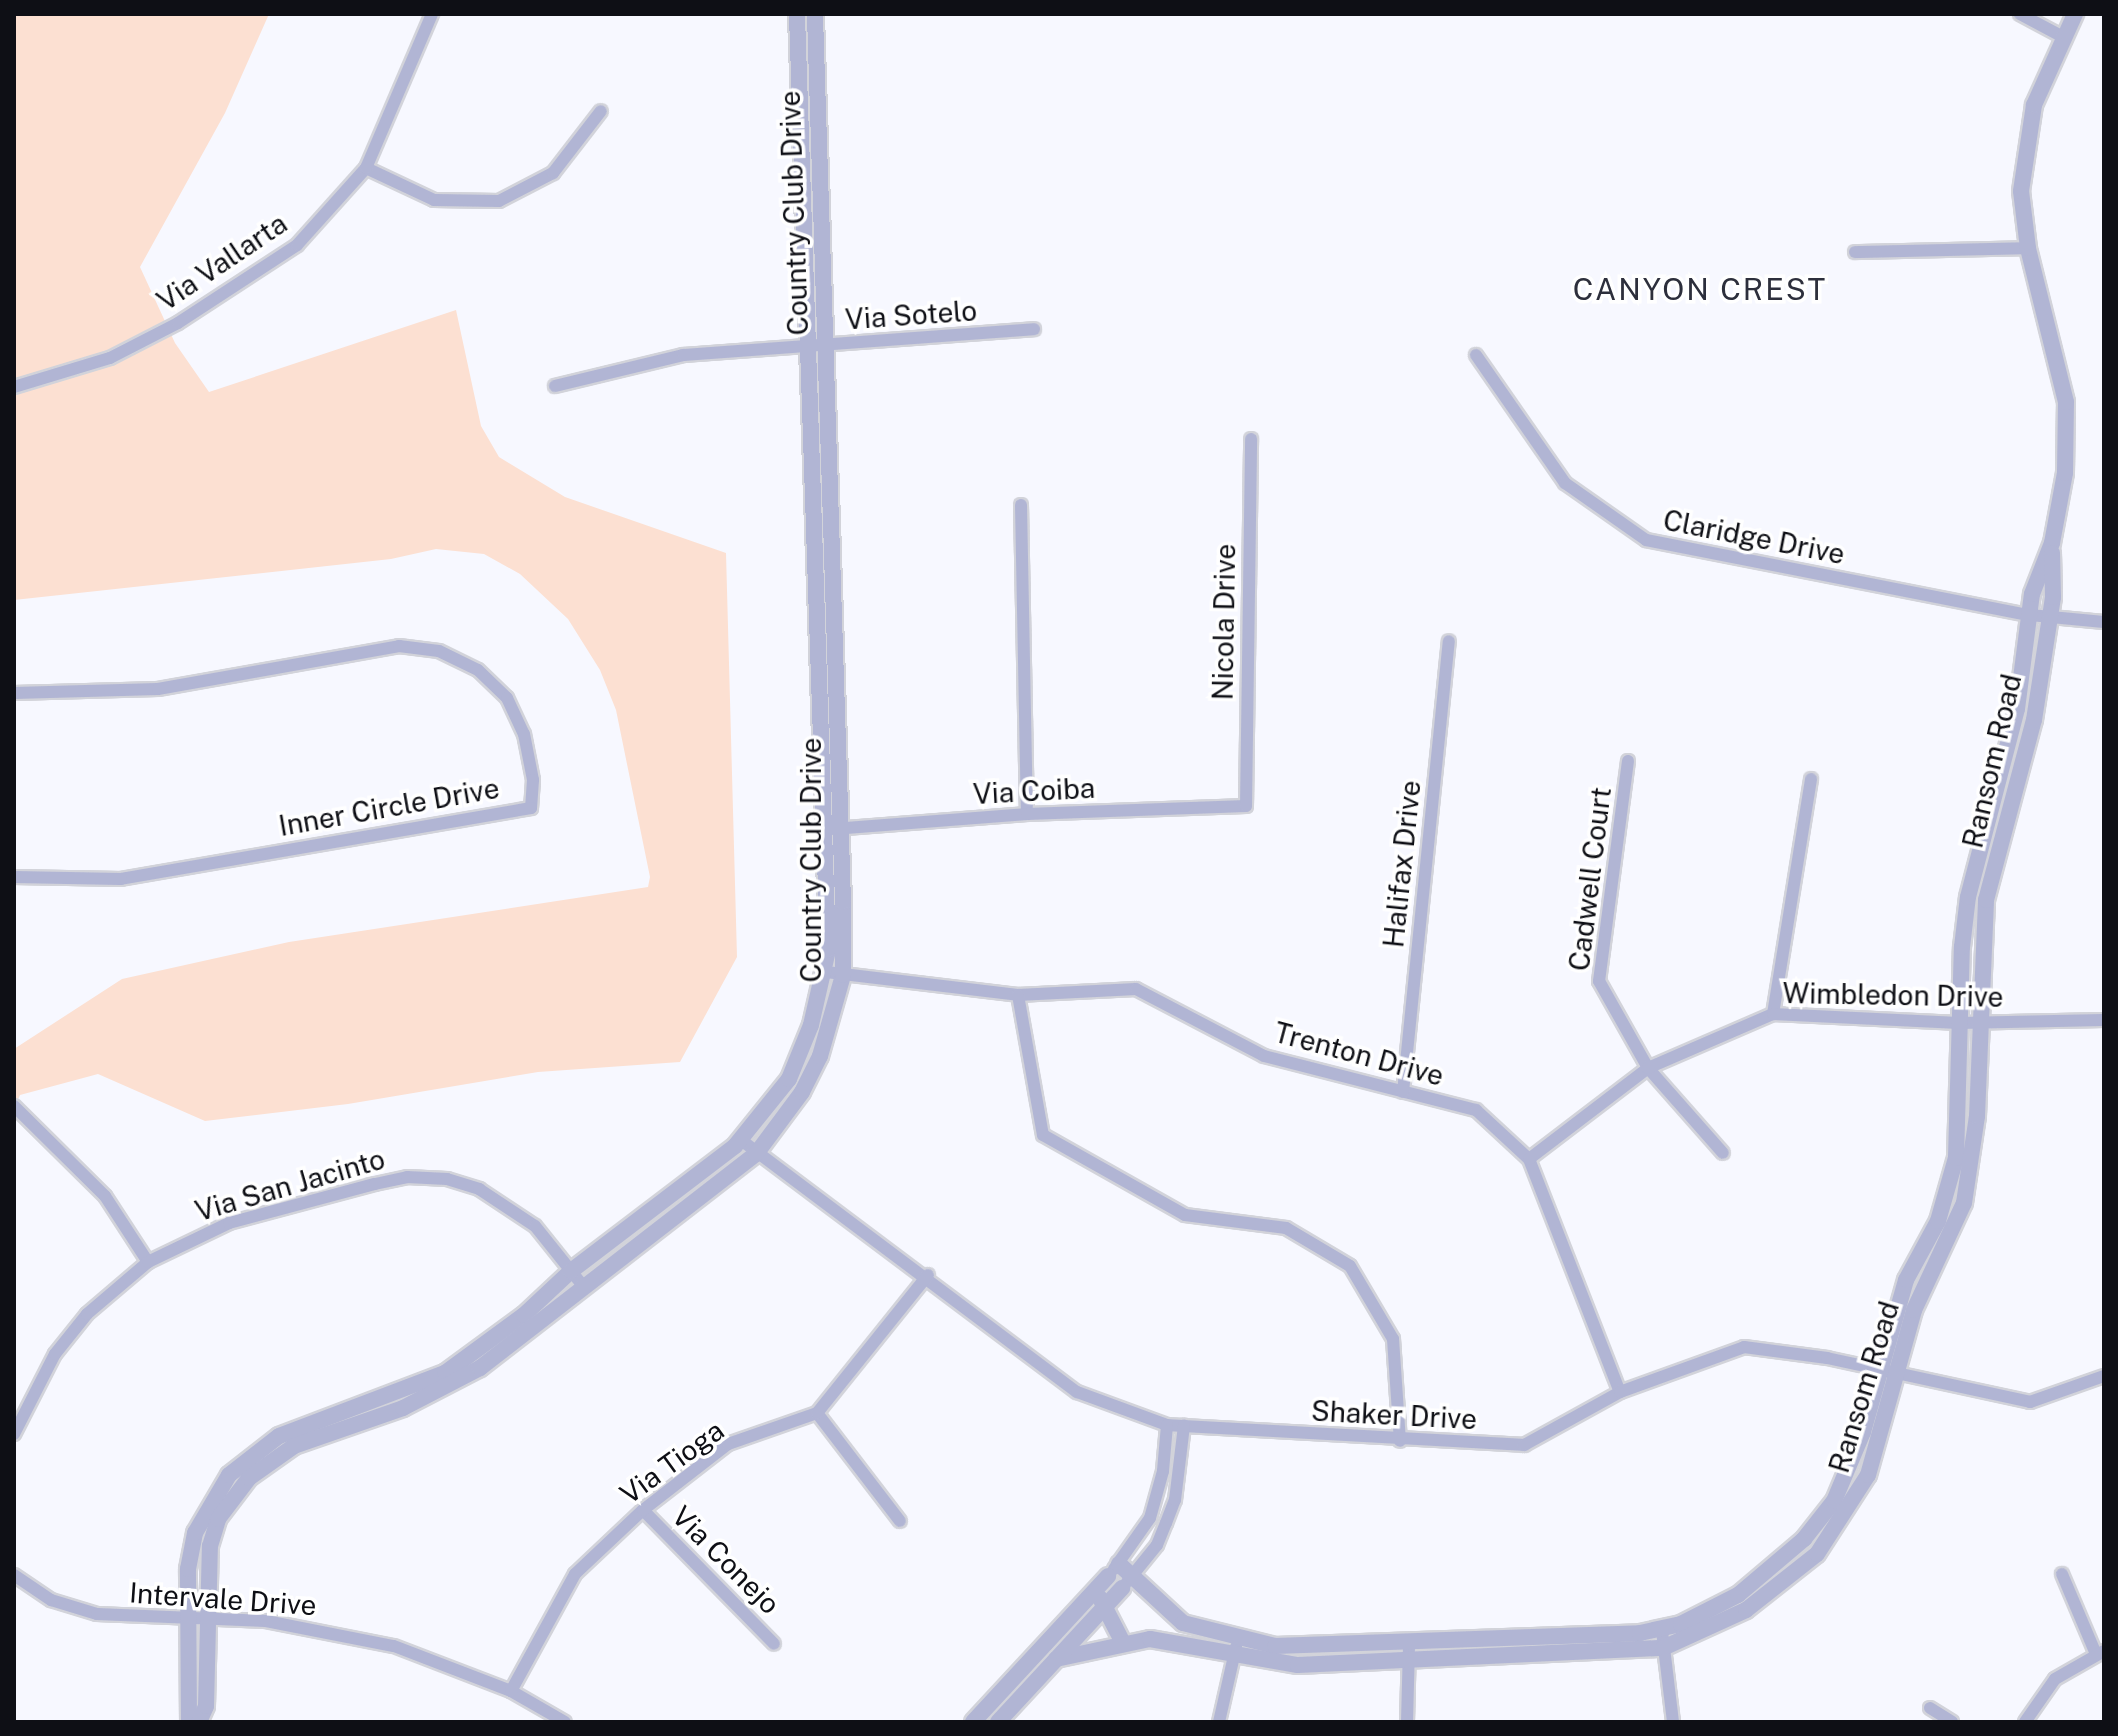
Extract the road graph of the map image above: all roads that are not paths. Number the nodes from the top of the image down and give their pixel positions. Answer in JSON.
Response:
{"nodes":[{"id":1,"x":432,"y":14,"type":"edge"},
{"id":2,"x":797,"y":14,"type":"edge"},
{"id":3,"x":815,"y":14,"type":"edge"},
{"id":4,"x":2020,"y":14,"type":"edge"},
{"id":5,"x":2075,"y":14,"type":"edge"},
{"id":6,"x":2063,"y":37,"type":"junction"},
{"id":7,"x":601,"y":111,"type":"dead end"},
{"id":8,"x":366,"y":168,"type":"junction"},
{"id":9,"x":2028,"y":248,"type":"junction"},
{"id":10,"x":1855,"y":252,"type":"dead end"},
{"id":11,"x":1034,"y":329,"type":"dead end"},
{"id":12,"x":816,"y":346,"type":"junction"},
{"id":13,"x":1476,"y":355,"type":"dead end"},
{"id":14,"x":555,"y":386,"type":"dead end"},
{"id":15,"x":14,"y":387,"type":"edge"},
{"id":16,"x":1251,"y":439,"type":"dead end"},
{"id":17,"x":1021,"y":505,"type":"dead end"},
{"id":18,"x":2052,"y":543,"type":"junction"},
{"id":19,"x":2030,"y":615,"type":"junction"},
{"id":20,"x":2048,"y":617,"type":"junction"},
{"id":21,"x":2104,"y":622,"type":"edge"},
{"id":22,"x":1449,"y":641,"type":"dead end"},
{"id":23,"x":14,"y":693,"type":"edge"},
{"id":24,"x":1628,"y":761,"type":"dead end"},
{"id":25,"x":1811,"y":779,"type":"dead end"},
{"id":26,"x":1246,"y":806,"type":"joint"},
{"id":27,"x":1027,"y":814,"type":"junction"},
{"id":28,"x":832,"y":829,"type":"junction"},
{"id":29,"x":14,"y":877,"type":"edge"},
{"id":30,"x":834,"y":974,"type":"junction"},
{"id":31,"x":1018,"y":995,"type":"junction"},
{"id":32,"x":1773,"y":1014,"type":"junction"},
{"id":33,"x":2104,"y":1020,"type":"edge"},
{"id":34,"x":1959,"y":1023,"type":"junction"},
{"id":35,"x":1979,"y":1023,"type":"junction"},
{"id":36,"x":1648,"y":1068,"type":"junction"},
{"id":37,"x":1403,"y":1092,"type":"junction"},
{"id":38,"x":14,"y":1106,"type":"edge"},
{"id":39,"x":741,"y":1140,"type":"junction"},
{"id":40,"x":1723,"y":1153,"type":"dead end"},
{"id":41,"x":756,"y":1154,"type":"junction"},
{"id":42,"x":1529,"y":1159,"type":"junction"},
{"id":43,"x":148,"y":1262,"type":"junction"},
{"id":44,"x":571,"y":1271,"type":"junction"},
{"id":45,"x":928,"y":1275,"type":"junction"},
{"id":46,"x":583,"y":1286,"type":"junction"},
{"id":47,"x":1888,"y":1372,"type":"junction"},
{"id":48,"x":2104,"y":1376,"type":"edge"},
{"id":49,"x":1620,"y":1392,"type":"junction"},
{"id":50,"x":817,"y":1413,"type":"junction"},
{"id":51,"x":1167,"y":1425,"type":"junction"},
{"id":52,"x":1184,"y":1426,"type":"junction"},
{"id":53,"x":14,"y":1434,"type":"edge"},
{"id":54,"x":1400,"y":1441,"type":"junction"},
{"id":55,"x":643,"y":1510,"type":"junction"},
{"id":56,"x":900,"y":1521,"type":"dead end"},
{"id":57,"x":1113,"y":1570,"type":"junction"},
{"id":58,"x":2062,"y":1574,"type":"dead end"},
{"id":59,"x":14,"y":1575,"type":"edge"},
{"id":60,"x":1127,"y":1582,"type":"junction"},
{"id":61,"x":1096,"y":1589,"type":"junction"},
{"id":62,"x":1104,"y":1607,"type":"junction"},
{"id":63,"x":186,"y":1618,"type":"junction"},
{"id":64,"x":205,"y":1619,"type":"junction"},
{"id":65,"x":1662,"y":1639,"type":"junction"},
{"id":66,"x":1122,"y":1641,"type":"junction"},
{"id":67,"x":774,"y":1644,"type":"dead end"},
{"id":68,"x":1236,"y":1646,"type":"junction"},
{"id":69,"x":1409,"y":1651,"type":"junction"},
{"id":70,"x":2100,"y":1652,"type":"edge"},
{"id":71,"x":1056,"y":1659,"type":"junction"},
{"id":72,"x":511,"y":1691,"type":"junction"},
{"id":73,"x":1930,"y":1708,"type":"dead end"},
{"id":74,"x":189,"y":1722,"type":"edge"},
{"id":75,"x":199,"y":1722,"type":"edge"},
{"id":76,"x":565,"y":1722,"type":"edge"},
{"id":77,"x":973,"y":1722,"type":"edge"},
{"id":78,"x":998,"y":1722,"type":"edge"},
{"id":79,"x":1219,"y":1722,"type":"edge"},
{"id":80,"x":1407,"y":1722,"type":"edge"},
{"id":81,"x":1673,"y":1722,"type":"edge"},
{"id":82,"x":1952,"y":1722,"type":"edge"},
{"id":83,"x":2025,"y":1722,"type":"edge"}],
"edges":[{"from":1,"to":8,"type":"street","name":"Via Vallarta"},
{"from":2,"to":12,"type":"street","name":"Country Club Drive"},
{"from":3,"to":12,"type":"street","name":"Country Club Drive"},
{"from":4,"to":6,"type":"street"},
{"from":5,"to":6,"type":"street","name":"Ransom Road"},
{"from":6,"to":9,"type":"street","name":"Ransom Road"},
{"from":7,"to":8,"type":"street"},
{"from":8,"to":15,"type":"street","name":"Via Vallarta"},
{"from":9,"to":10,"type":"street"},
{"from":9,"to":18,"type":"street","name":"Ransom Road"},
{"from":11,"to":12,"type":"street","name":"Via Sotelo"},
{"from":12,"to":14,"type":"street","name":"Via Sotelo"},
{"from":12,"to":28,"type":"street","name":"Country Club Drive"},
{"from":13,"to":19,"type":"street","name":"Claridge Drive"},
{"from":16,"to":26,"type":"street","name":"Nicola Drive"},
{"from":17,"to":27,"type":"street"},
{"from":18,"to":19,"type":"street","name":"Ransom Road"},
{"from":18,"to":20,"type":"street","name":"Ransom Road"},
{"from":19,"to":20,"type":"street","name":"Claridge Drive"},
{"from":19,"to":34,"type":"street","name":"Ransom Road"},
{"from":20,"to":21,"type":"street","name":"Claridge Drive"},
{"from":20,"to":35,"type":"street","name":"Ransom Road"},
{"from":22,"to":37,"type":"street","name":"Halifax Drive"},
{"from":23,"to":29,"type":"street","name":"Inner Circle Drive"},
{"from":24,"to":36,"type":"street","name":"Cadwell Court"},
{"from":25,"to":32,"type":"street"},
{"from":26,"to":27,"type":"street","name":"Via Coiba"},
{"from":27,"to":28,"type":"street","name":"Via Coiba"},
{"from":28,"to":30,"type":"street","name":"Country Club Drive"},
{"from":30,"to":31,"type":"street","name":"Trenton Drive"},
{"from":30,"to":39,"type":"street","name":"Country Club Drive"},
{"from":30,"to":41,"type":"street","name":"Country Club Drive"},
{"from":31,"to":37,"type":"street","name":"Trenton Drive"},
{"from":31,"to":54,"type":"street"},
{"from":32,"to":34,"type":"street","name":"Wimbledon Drive"},
{"from":32,"to":36,"type":"street","name":"Wimbledon Drive"},
{"from":33,"to":35,"type":"street","name":"Wimbledon Drive"},
{"from":34,"to":35,"type":"street","name":"Wimbledon Drive"},
{"from":34,"to":47,"type":"street","name":"Ransom Road"},
{"from":35,"to":47,"type":"street","name":"Ransom Road"},
{"from":36,"to":40,"type":"street","name":"Cadwell Court"},
{"from":36,"to":42,"type":"street","name":"Wimbledon Drive"},
{"from":37,"to":42,"type":"street","name":"Trenton Drive"},
{"from":38,"to":43,"type":"street"},
{"from":39,"to":41,"type":"street","name":"Shaker Drive"},
{"from":39,"to":44,"type":"street","name":"Country Club Drive"},
{"from":41,"to":45,"type":"street","name":"Shaker Drive"},
{"from":41,"to":46,"type":"street","name":"Country Club Drive"},
{"from":42,"to":49,"type":"street","name":"Trenton Drive"},
{"from":43,"to":44,"type":"street","name":"Via San Jacinto"},
{"from":43,"to":53,"type":"street","name":"Via San Jacinto"},
{"from":44,"to":46,"type":"street","name":"Via San Jacinto"},
{"from":44,"to":63,"type":"street","name":"Country Club Drive"},
{"from":45,"to":50,"type":"street"},
{"from":45,"to":51,"type":"street","name":"Shaker Drive"},
{"from":46,"to":64,"type":"street","name":"Country Club Drive"},
{"from":47,"to":48,"type":"street","name":"Shaker Drive"},
{"from":47,"to":49,"type":"street","name":"Shaker Drive"},
{"from":47,"to":65,"type":"street","name":"Ransom Road"},
{"from":49,"to":54,"type":"street","name":"Shaker Drive"},
{"from":50,"to":55,"type":"street","name":"Via Tioga"},
{"from":50,"to":56,"type":"street"},
{"from":51,"to":52,"type":"street","name":"Shaker Drive"},
{"from":51,"to":57,"type":"street"},
{"from":52,"to":54,"type":"street","name":"Shaker Drive"},
{"from":52,"to":60,"type":"street"},
{"from":55,"to":67,"type":"street","name":"Via Conejo"},
{"from":55,"to":72,"type":"street","name":"Via Tioga"},
{"from":57,"to":60,"type":"street","name":"Ransom Road"},
{"from":57,"to":61,"type":"street"},
{"from":58,"to":70,"type":"street"},
{"from":59,"to":63,"type":"street","name":"Intervale Drive"},
{"from":60,"to":62,"type":"street"},
{"from":60,"to":68,"type":"street","name":"Ransom Road"},
{"from":61,"to":62,"type":"street"},
{"from":61,"to":77,"type":"street"},
{"from":62,"to":66,"type":"street"},
{"from":62,"to":71,"type":"street"},
{"from":63,"to":64,"type":"street","name":"Intervale Drive"},
{"from":63,"to":74,"type":"street","name":"Country Club Drive"},
{"from":64,"to":72,"type":"street","name":"Intervale Drive"},
{"from":64,"to":75,"type":"street","name":"Country Club Drive"},
{"from":65,"to":69,"type":"street","name":"Ransom Road"},
{"from":65,"to":81,"type":"street"},
{"from":66,"to":68,"type":"street","name":"Ransom Road"},
{"from":66,"to":71,"type":"street","name":"Ransom Road"},
{"from":68,"to":69,"type":"street","name":"Ransom Road"},
{"from":68,"to":79,"type":"street"},
{"from":69,"to":80,"type":"street"},
{"from":70,"to":83,"type":"street"},
{"from":71,"to":78,"type":"street"},
{"from":72,"to":76,"type":"street","name":"Intervale Drive"},
{"from":73,"to":82,"type":"street"}]}
